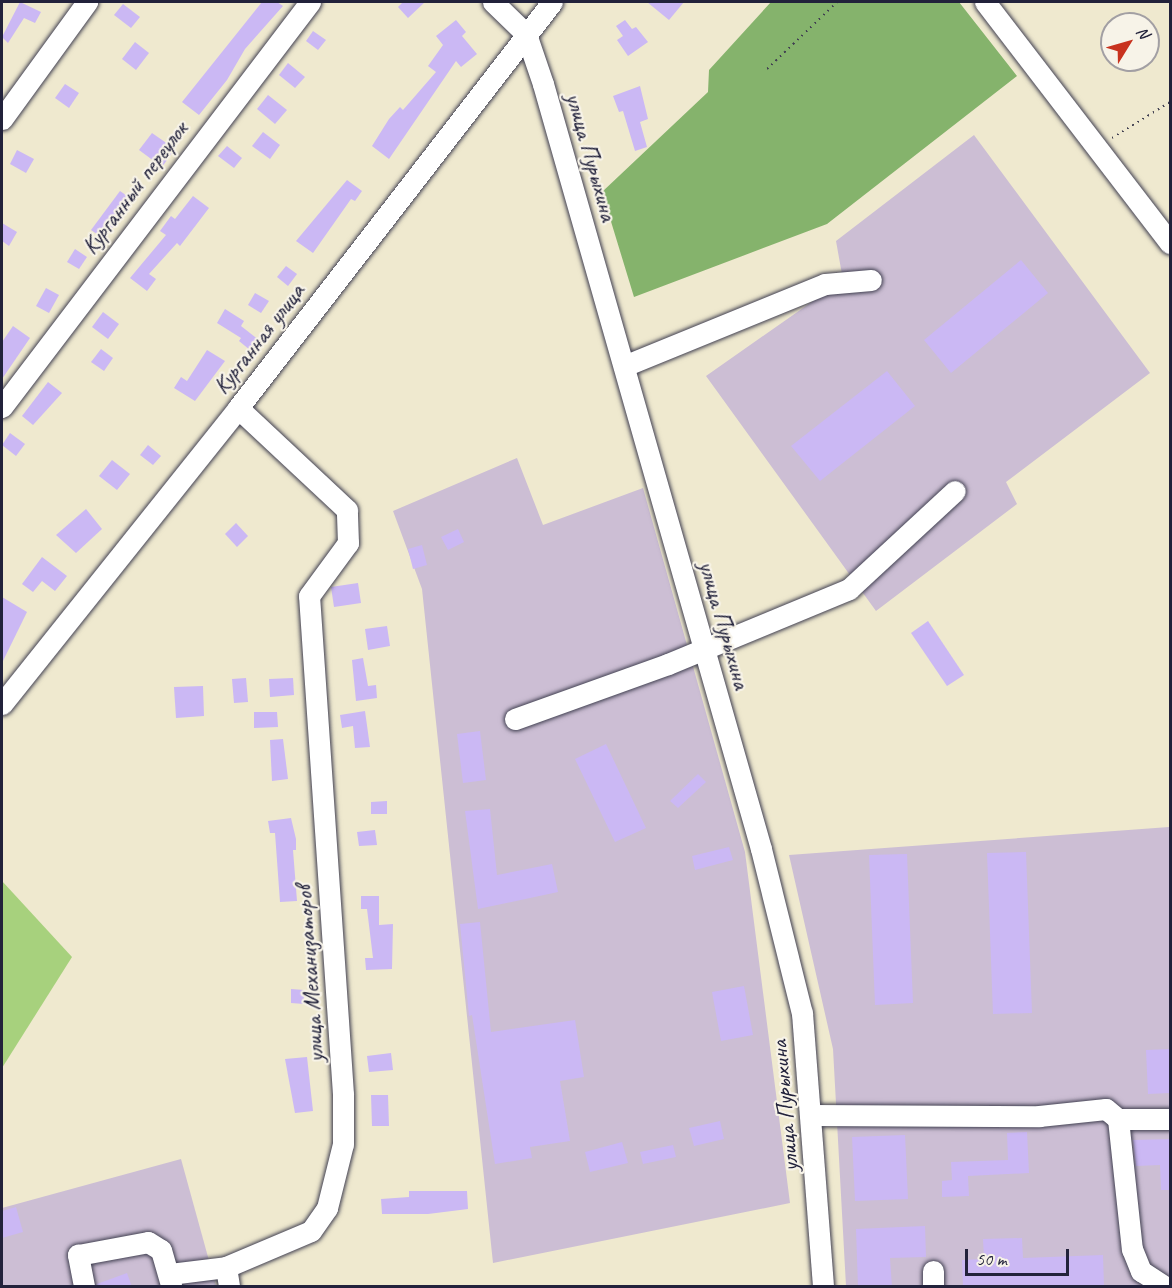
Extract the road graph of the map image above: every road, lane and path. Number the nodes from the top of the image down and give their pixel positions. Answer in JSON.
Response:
{"nodes":[{"id":1,"x":87,"y":2,"type":"edge"},
{"id":2,"x":310,"y":2,"type":"edge"},
{"id":3,"x":493,"y":2,"type":"edge"},
{"id":4,"x":552,"y":2,"type":"edge"},
{"id":5,"x":837,"y":2,"type":"edge"},
{"id":6,"x":985,"y":2,"type":"edge"},
{"id":7,"x":526,"y":34,"type":"junction"},
{"id":8,"x":767,"y":69,"type":"dead end"},
{"id":9,"x":1170,"y":102,"type":"edge"},
{"id":10,"x":2,"y":119,"type":"edge"},
{"id":11,"x":1092,"y":142,"type":"junction"},
{"id":12,"x":1170,"y":243,"type":"edge"},
{"id":13,"x":871,"y":280,"type":"dead end"},
{"id":14,"x":624,"y":366,"type":"junction"},
{"id":15,"x":2,"y":407,"type":"edge"},
{"id":16,"x":238,"y":408,"type":"junction"},
{"id":17,"x":956,"y":491,"type":"dead end"},
{"id":18,"x":704,"y":649,"type":"junction"},
{"id":19,"x":2,"y":705,"type":"edge"},
{"id":20,"x":515,"y":719,"type":"dead end"},
{"id":21,"x":812,"y":1115,"type":"junction"},
{"id":22,"x":1118,"y":1119,"type":"junction"},
{"id":23,"x":1170,"y":1119,"type":"edge"},
{"id":24,"x":228,"y":1277,"type":"edge"},
{"id":25,"x":171,"y":1280,"type":"edge"},
{"id":26,"x":84,"y":1287,"type":"edge"},
{"id":27,"x":824,"y":1287,"type":"edge"},
{"id":28,"x":1164,"y":1287,"type":"edge"}],
"edges":[{"from":1,"to":10,"type":"street"},
{"from":2,"to":15,"type":"street","name":"Курганный переулок"},
{"from":3,"to":7,"type":"street","name":"улица Пурыхина"},
{"from":4,"to":7,"type":"street","name":"Курганная улица"},
{"from":5,"to":8,"type":"path"},
{"from":6,"to":11,"type":"street"},
{"from":7,"to":14,"type":"street","name":"улица Пурыхина"},
{"from":7,"to":16,"type":"street","name":"Курганная улица"},
{"from":9,"to":11,"type":"path"},
{"from":11,"to":12,"type":"street"},
{"from":13,"to":14,"type":"street"},
{"from":14,"to":18,"type":"street","name":"улица Пурыхина"},
{"from":16,"to":19,"type":"street","name":"Курганная улица"},
{"from":16,"to":24,"type":"street","name":"улица Механизаторов"},
{"from":17,"to":18,"type":"street"},
{"from":18,"to":20,"type":"street"},
{"from":18,"to":21,"type":"street","name":"улица Пурыхина"},
{"from":21,"to":22,"type":"street"},
{"from":21,"to":27,"type":"street","name":"улица Пурыхина"},
{"from":22,"to":23,"type":"street"},
{"from":22,"to":28,"type":"street"},
{"from":24,"to":25,"type":"street","name":"улица Механизаторов"},
{"from":25,"to":26,"type":"street"}]}
